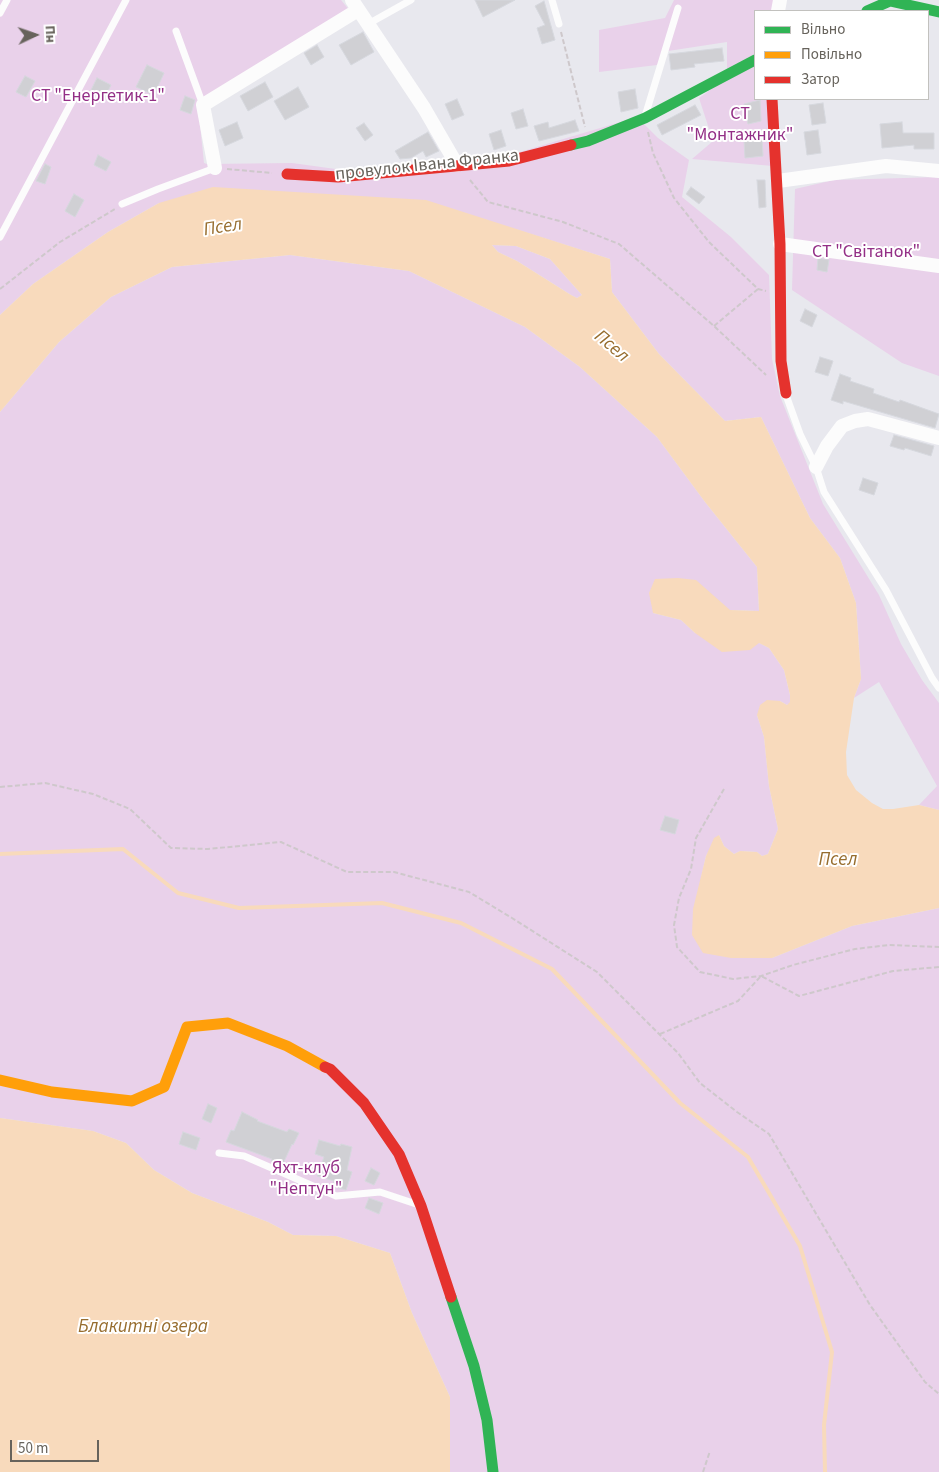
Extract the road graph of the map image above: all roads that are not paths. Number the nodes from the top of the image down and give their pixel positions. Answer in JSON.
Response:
{"nodes":[{"id":1,"x":7,"y":0,"type":"edge"},
{"id":2,"x":126,"y":0,"type":"edge"},
{"id":3,"x":411,"y":0,"type":"edge"},
{"id":4,"x":552,"y":0,"type":"edge"},
{"id":5,"x":355,"y":5,"type":"edge"},
{"id":6,"x":678,"y":8,"type":"dead end"},
{"id":7,"x":869,"y":10,"type":"edge"},
{"id":8,"x":939,"y":12,"type":"edge"},
{"id":9,"x":0,"y":13,"type":"edge"},
{"id":10,"x":368,"y":24,"type":"junction"},
{"id":11,"x":559,"y":24,"type":"road end"},
{"id":12,"x":176,"y":31,"type":"dead end"},
{"id":13,"x":754,"y":61,"type":"edge"},
{"id":14,"x":772,"y":100,"type":"edge"},
{"id":15,"x":203,"y":105,"type":"junction"},
{"id":16,"x":645,"y":118,"type":"junction"},
{"id":17,"x":457,"y":165,"type":"junction"},
{"id":18,"x":215,"y":168,"type":"joint"},
{"id":19,"x":939,"y":171,"type":"edge"},
{"id":20,"x":287,"y":174,"type":"road end"},
{"id":21,"x":778,"y":181,"type":"junction"},
{"id":22,"x":122,"y":204,"type":"road end"},
{"id":23,"x":0,"y":237,"type":"edge"},
{"id":24,"x":780,"y":244,"type":"junction"},
{"id":25,"x":939,"y":266,"type":"edge"},
{"id":26,"x":786,"y":393,"type":"joint"},
{"id":27,"x":939,"y":438,"type":"edge"},
{"id":28,"x":816,"y":468,"type":"junction"},
{"id":29,"x":939,"y":688,"type":"edge"},
{"id":30,"x":0,"y":1080,"type":"edge"},
{"id":31,"x":219,"y":1153,"type":"dead end"},
{"id":32,"x":421,"y":1206,"type":"junction"},
{"id":33,"x":493,"y":1472,"type":"edge"}],
"edges":[{"from":1,"to":9,"type":"lane"},
{"from":2,"to":23,"type":"lane"},
{"from":3,"to":10,"type":"lane"},
{"from":4,"to":11,"type":"lane"},
{"from":5,"to":10,"type":"street"},
{"from":5,"to":15,"type":"street"},
{"from":6,"to":16,"type":"lane"},
{"from":7,"to":8,"type":"street"},
{"from":10,"to":17,"type":"street"},
{"from":12,"to":15,"type":"lane"},
{"from":13,"to":16,"type":"street","name":"провулок Івана Франка"},
{"from":14,"to":21,"type":"street"},
{"from":15,"to":18,"type":"street"},
{"from":16,"to":17,"type":"street","name":"провулок Івана Франка"},
{"from":17,"to":20,"type":"street","name":"провулок Івана Франка"},
{"from":18,"to":22,"type":"lane"},
{"from":19,"to":21,"type":"street"},
{"from":21,"to":24,"type":"street"},
{"from":24,"to":25,"type":"street"},
{"from":24,"to":26,"type":"street"},
{"from":26,"to":28,"type":"lane"},
{"from":27,"to":28,"type":"street"},
{"from":28,"to":29,"type":"lane"},
{"from":30,"to":32,"type":"street"},
{"from":31,"to":32,"type":"lane"},
{"from":32,"to":33,"type":"street"}]}
